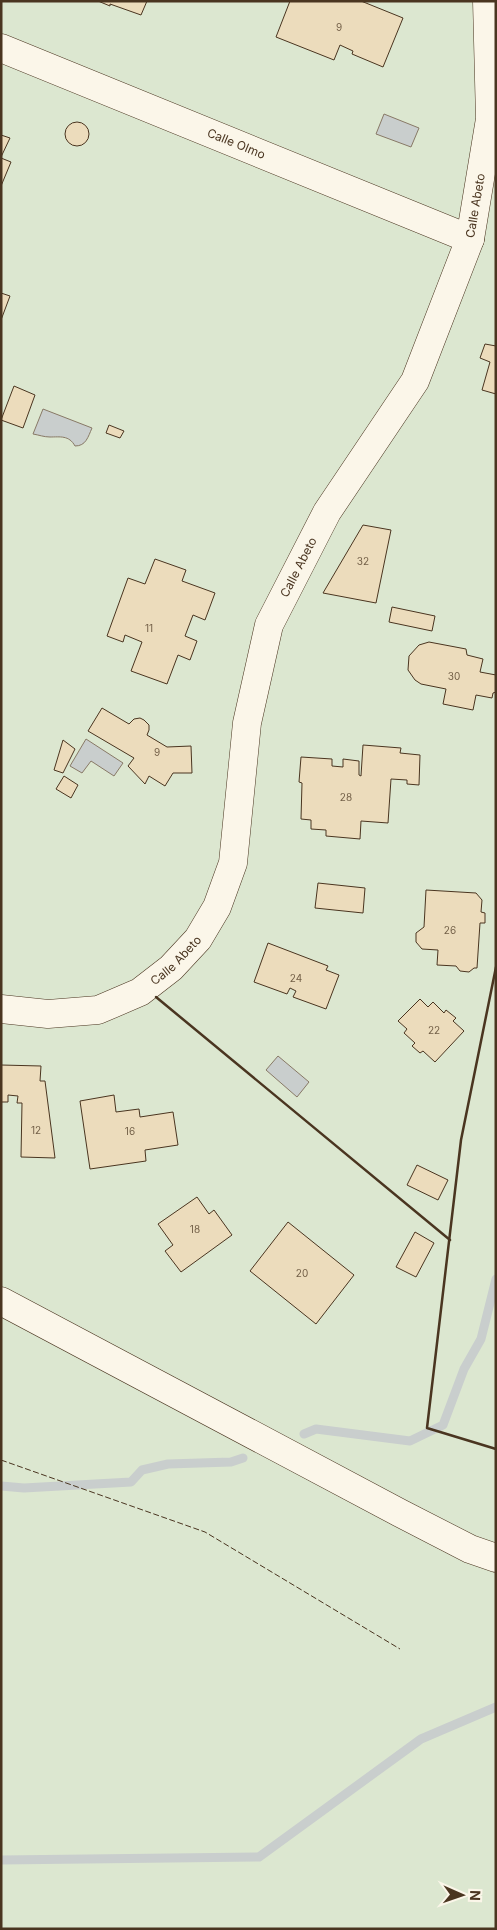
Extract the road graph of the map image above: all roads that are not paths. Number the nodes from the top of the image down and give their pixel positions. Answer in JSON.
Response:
{"nodes":[{"id":1,"x":487,"y":1,"type":"edge"},
{"id":2,"x":1,"y":48,"type":"edge"},
{"id":3,"x":470,"y":239,"type":"junction"},
{"id":4,"x":1,"y":1009,"type":"edge"},
{"id":5,"x":1,"y":1301,"type":"edge"},
{"id":6,"x":496,"y":1558,"type":"edge"}],
"edges":[{"from":1,"to":3,"type":"street","name":"Calle Abeto"},
{"from":2,"to":3,"type":"street","name":"Calle Olmo"},
{"from":3,"to":4,"type":"street","name":"Calle Abeto"},
{"from":5,"to":6,"type":"street"}]}
